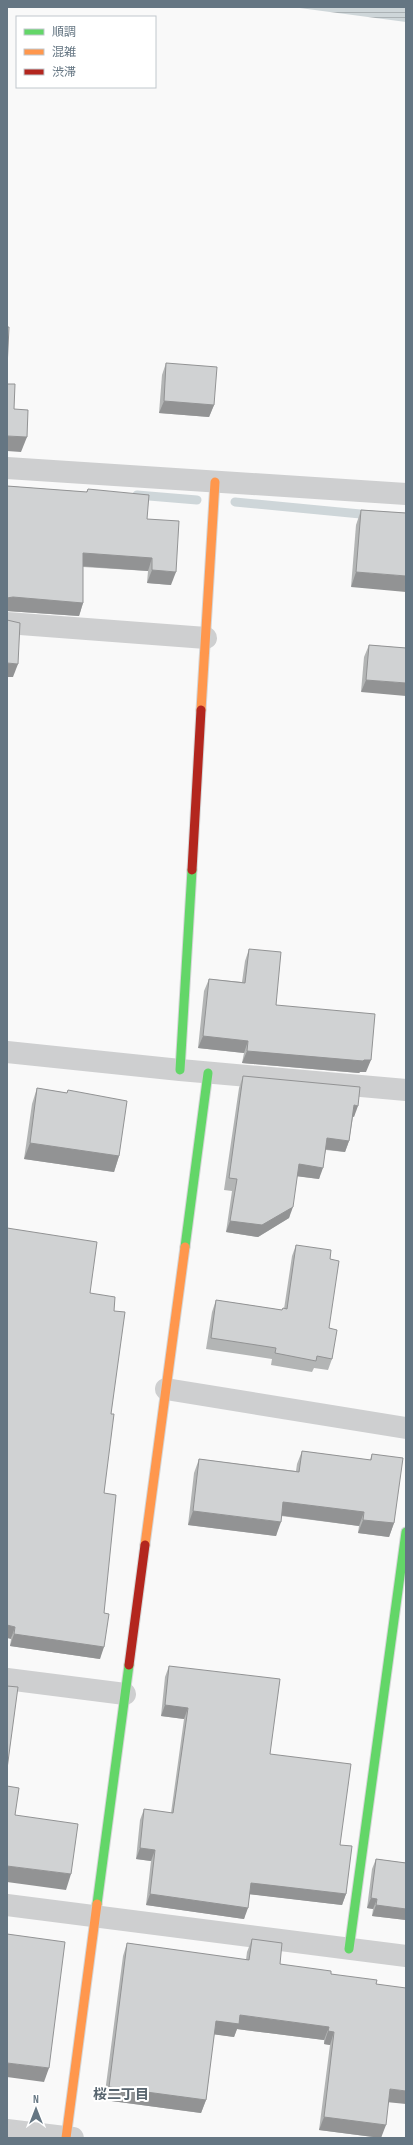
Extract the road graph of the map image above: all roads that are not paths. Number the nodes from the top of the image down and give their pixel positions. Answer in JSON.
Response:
{"nodes":[{"id":1,"x":7,"y":468,"type":"edge"},
{"id":2,"x":216,"y":482,"type":"junction"},
{"id":3,"x":406,"y":494,"type":"edge"},
{"id":4,"x":7,"y":623,"type":"edge"},
{"id":5,"x":206,"y":638,"type":"junction"},
{"id":6,"x":7,"y":1052,"type":"edge"},
{"id":7,"x":180,"y":1070,"type":"junction"},
{"id":8,"x":208,"y":1073,"type":"junction"},
{"id":9,"x":406,"y":1090,"type":"edge"},
{"id":10,"x":166,"y":1389,"type":"junction"},
{"id":11,"x":406,"y":1428,"type":"edge"},
{"id":12,"x":406,"y":1532,"type":"edge"},
{"id":13,"x":7,"y":1679,"type":"edge"},
{"id":14,"x":125,"y":1694,"type":"junction"},
{"id":15,"x":7,"y":1905,"type":"edge"},
{"id":16,"x":96,"y":1917,"type":"junction"},
{"id":17,"x":349,"y":1948,"type":"junction"},
{"id":18,"x":406,"y":1956,"type":"edge"},
{"id":19,"x":7,"y":2130,"type":"edge"},
{"id":20,"x":69,"y":2138,"type":"edge"}],
"edges":[{"from":1,"to":2,"type":"street"},
{"from":2,"to":3,"type":"street"},
{"from":2,"to":5,"type":"street"},
{"from":4,"to":5,"type":"street"},
{"from":5,"to":7,"type":"street"},
{"from":6,"to":7,"type":"street"},
{"from":7,"to":8,"type":"street"},
{"from":8,"to":9,"type":"street"},
{"from":8,"to":10,"type":"street"},
{"from":10,"to":11,"type":"street"},
{"from":10,"to":14,"type":"street"},
{"from":12,"to":17,"type":"street"},
{"from":13,"to":14,"type":"street"},
{"from":14,"to":16,"type":"street"},
{"from":15,"to":16,"type":"street"},
{"from":16,"to":17,"type":"street"},
{"from":16,"to":20,"type":"street"},
{"from":17,"to":18,"type":"street"},
{"from":19,"to":20,"type":"street"}]}
